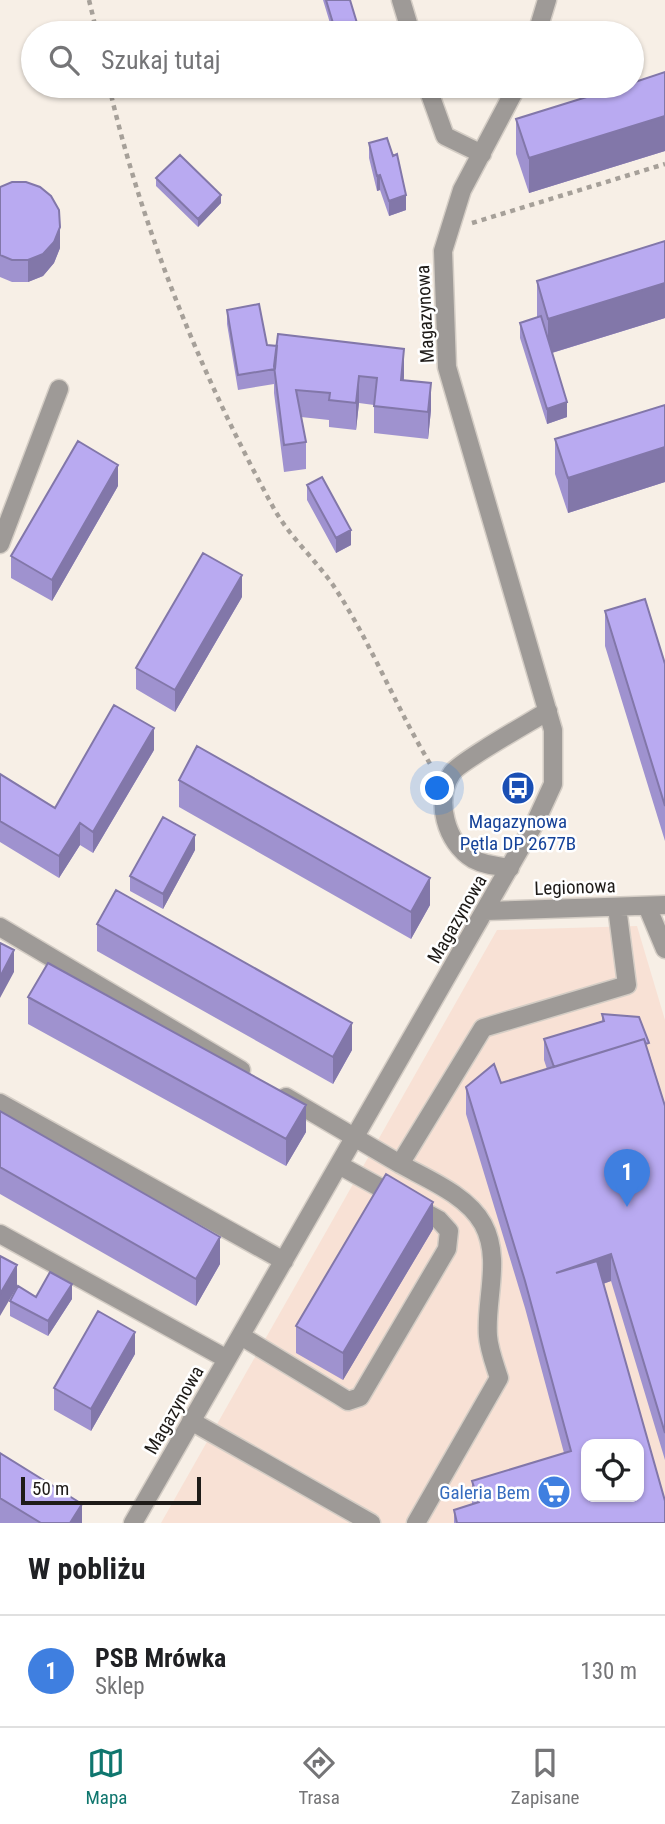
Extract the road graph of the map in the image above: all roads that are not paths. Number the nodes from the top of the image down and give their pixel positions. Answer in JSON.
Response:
{"nodes":[{"id":1,"x":401,"y":0,"type":"edge"},
{"id":2,"x":547,"y":0,"type":"edge"},
{"id":3,"x":407,"y":21,"type":"edge"},
{"id":4,"x":541,"y":21,"type":"edge"},
{"id":5,"x":431,"y":98,"type":"edge"},
{"id":6,"x":511,"y":98,"type":"edge"},
{"id":7,"x":482,"y":154,"type":"junction"},
{"id":8,"x":59,"y":388,"type":"dead end"},
{"id":9,"x":0,"y":544,"type":"edge"},
{"id":10,"x":548,"y":711,"type":"junction"},
{"id":11,"x":510,"y":869,"type":"junction"},
{"id":12,"x":665,"y":905,"type":"edge"},
{"id":13,"x":647,"y":906,"type":"junction"},
{"id":14,"x":617,"y":907,"type":"junction"},
{"id":15,"x":485,"y":911,"type":"junction"},
{"id":16,"x":0,"y":927,"type":"edge"},
{"id":17,"x":665,"y":948,"type":"edge"},
{"id":18,"x":0,"y":1103,"type":"edge"},
{"id":19,"x":355,"y":1138,"type":"junction"},
{"id":20,"x":400,"y":1164,"type":"junction"},
{"id":21,"x":339,"y":1165,"type":"junction"},
{"id":22,"x":0,"y":1234,"type":"edge"},
{"id":23,"x":284,"y":1261,"type":"junction"},
{"id":24,"x":241,"y":1336,"type":"junction"},
{"id":25,"x":227,"y":1359,"type":"junction"},
{"id":26,"x":191,"y":1421,"type":"junction"},
{"id":27,"x":133,"y":1523,"type":"edge"},
{"id":28,"x":371,"y":1523,"type":"edge"},
{"id":29,"x":416,"y":1523,"type":"edge"}],
"edges":[{"from":1,"to":3,"type":"street"},
{"from":2,"to":4,"type":"street"},
{"from":5,"to":7,"type":"street"},
{"from":6,"to":7,"type":"street","name":"Magazynowa"},
{"from":7,"to":10,"type":"street","name":"Magazynowa"},
{"from":8,"to":9,"type":"street"},
{"from":10,"to":11,"type":"street","name":"Magazynowa"},
{"from":10,"to":11,"type":"street"},
{"from":11,"to":15,"type":"street","name":"Magazynowa"},
{"from":12,"to":13,"type":"street","name":"Legionowa"},
{"from":13,"to":14,"type":"street","name":"Legionowa"},
{"from":13,"to":17,"type":"street"},
{"from":14,"to":15,"type":"street","name":"Legionowa"},
{"from":14,"to":20,"type":"street"},
{"from":15,"to":19,"type":"street","name":"Magazynowa"},
{"from":16,"to":19,"type":"street"},
{"from":18,"to":23,"type":"street"},
{"from":19,"to":20,"type":"street"},
{"from":19,"to":21,"type":"street","name":"Magazynowa"},
{"from":20,"to":29,"type":"street"},
{"from":21,"to":23,"type":"street","name":"Magazynowa"},
{"from":21,"to":24,"type":"street"},
{"from":22,"to":25,"type":"street"},
{"from":23,"to":24,"type":"street","name":"Magazynowa"},
{"from":24,"to":25,"type":"street","name":"Magazynowa"},
{"from":25,"to":26,"type":"street","name":"Magazynowa"},
{"from":26,"to":27,"type":"street","name":"Magazynowa"},
{"from":26,"to":28,"type":"street"}]}
